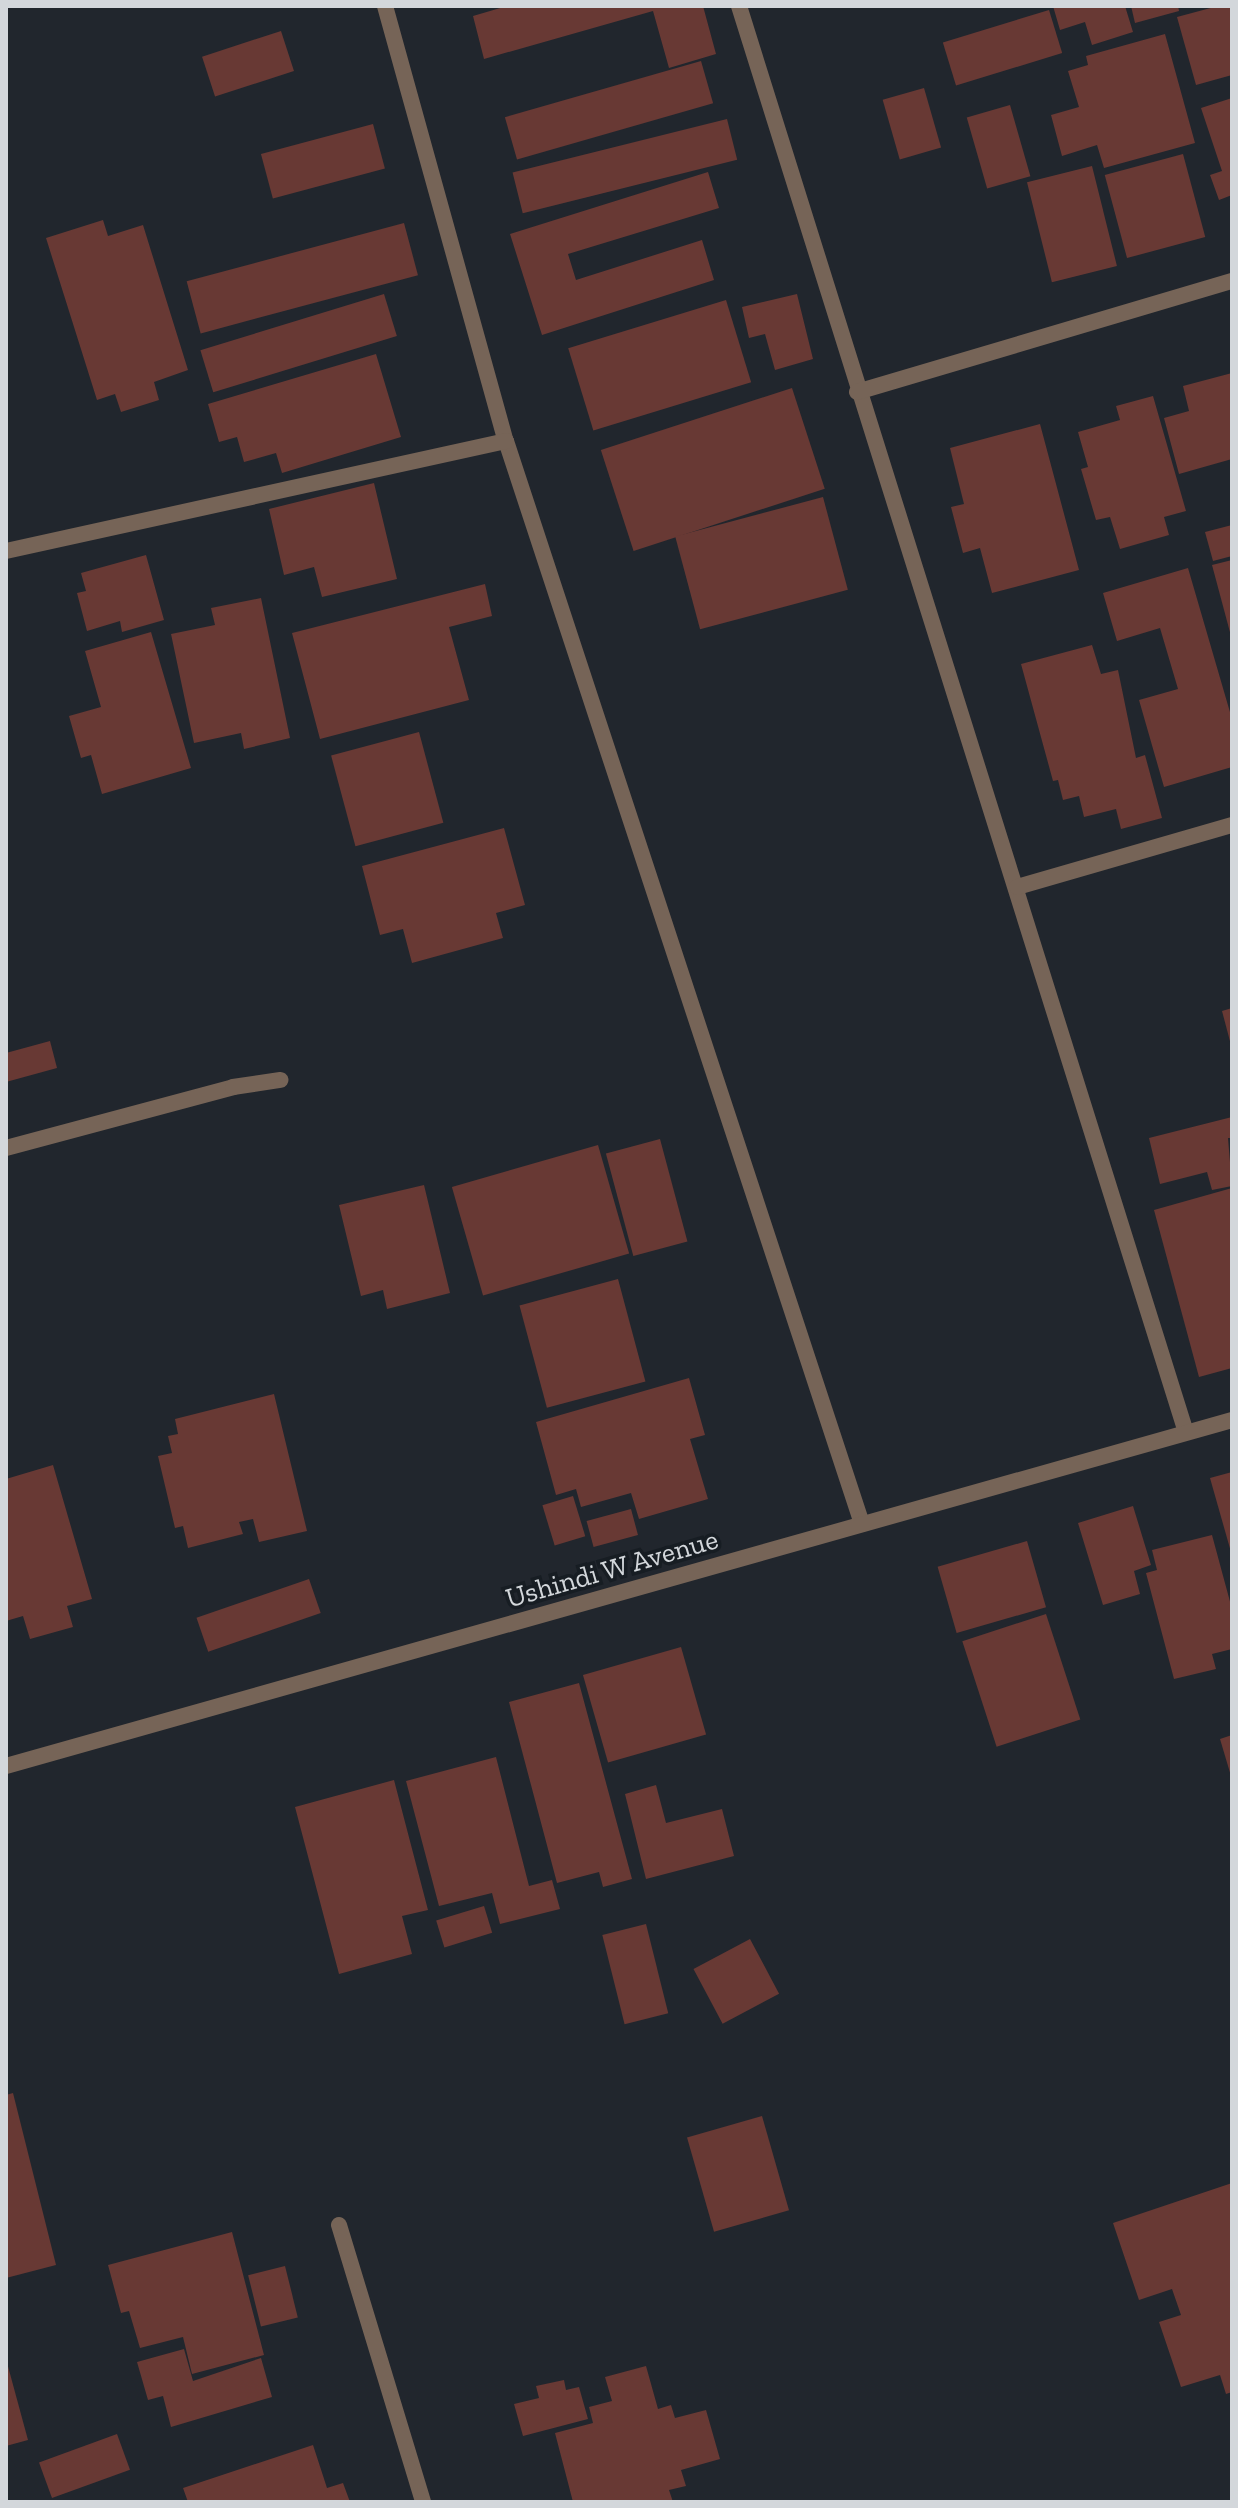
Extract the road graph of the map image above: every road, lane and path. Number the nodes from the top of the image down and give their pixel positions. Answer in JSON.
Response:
{"nodes":[{"id":1,"x":385,"y":6,"type":"edge"},
{"id":2,"x":739,"y":6,"type":"edge"},
{"id":3,"x":1232,"y":281,"type":"edge"},
{"id":4,"x":857,"y":392,"type":"junction"},
{"id":5,"x":506,"y":441,"type":"junction"},
{"id":6,"x":6,"y":551,"type":"edge"},
{"id":7,"x":1232,"y":825,"type":"edge"},
{"id":8,"x":1017,"y":887,"type":"junction"},
{"id":9,"x":280,"y":1080,"type":"dead end"},
{"id":10,"x":6,"y":1148,"type":"edge"},
{"id":11,"x":1232,"y":1420,"type":"edge"},
{"id":12,"x":1186,"y":1432,"type":"junction"},
{"id":13,"x":862,"y":1524,"type":"junction"},
{"id":14,"x":6,"y":1766,"type":"edge"},
{"id":15,"x":339,"y":2225,"type":"dead end"},
{"id":16,"x":423,"y":2502,"type":"edge"}],
"edges":[{"from":1,"to":5,"type":"street"},
{"from":2,"to":4,"type":"street"},
{"from":3,"to":4,"type":"street"},
{"from":4,"to":8,"type":"street"},
{"from":5,"to":6,"type":"street"},
{"from":5,"to":13,"type":"street"},
{"from":7,"to":8,"type":"street"},
{"from":8,"to":12,"type":"street"},
{"from":9,"to":10,"type":"street"},
{"from":11,"to":12,"type":"street","name":"Ushindi W Avenue"},
{"from":12,"to":13,"type":"street","name":"Ushindi W Avenue"},
{"from":13,"to":14,"type":"street","name":"Ushindi W Avenue"},
{"from":15,"to":16,"type":"street"}]}
